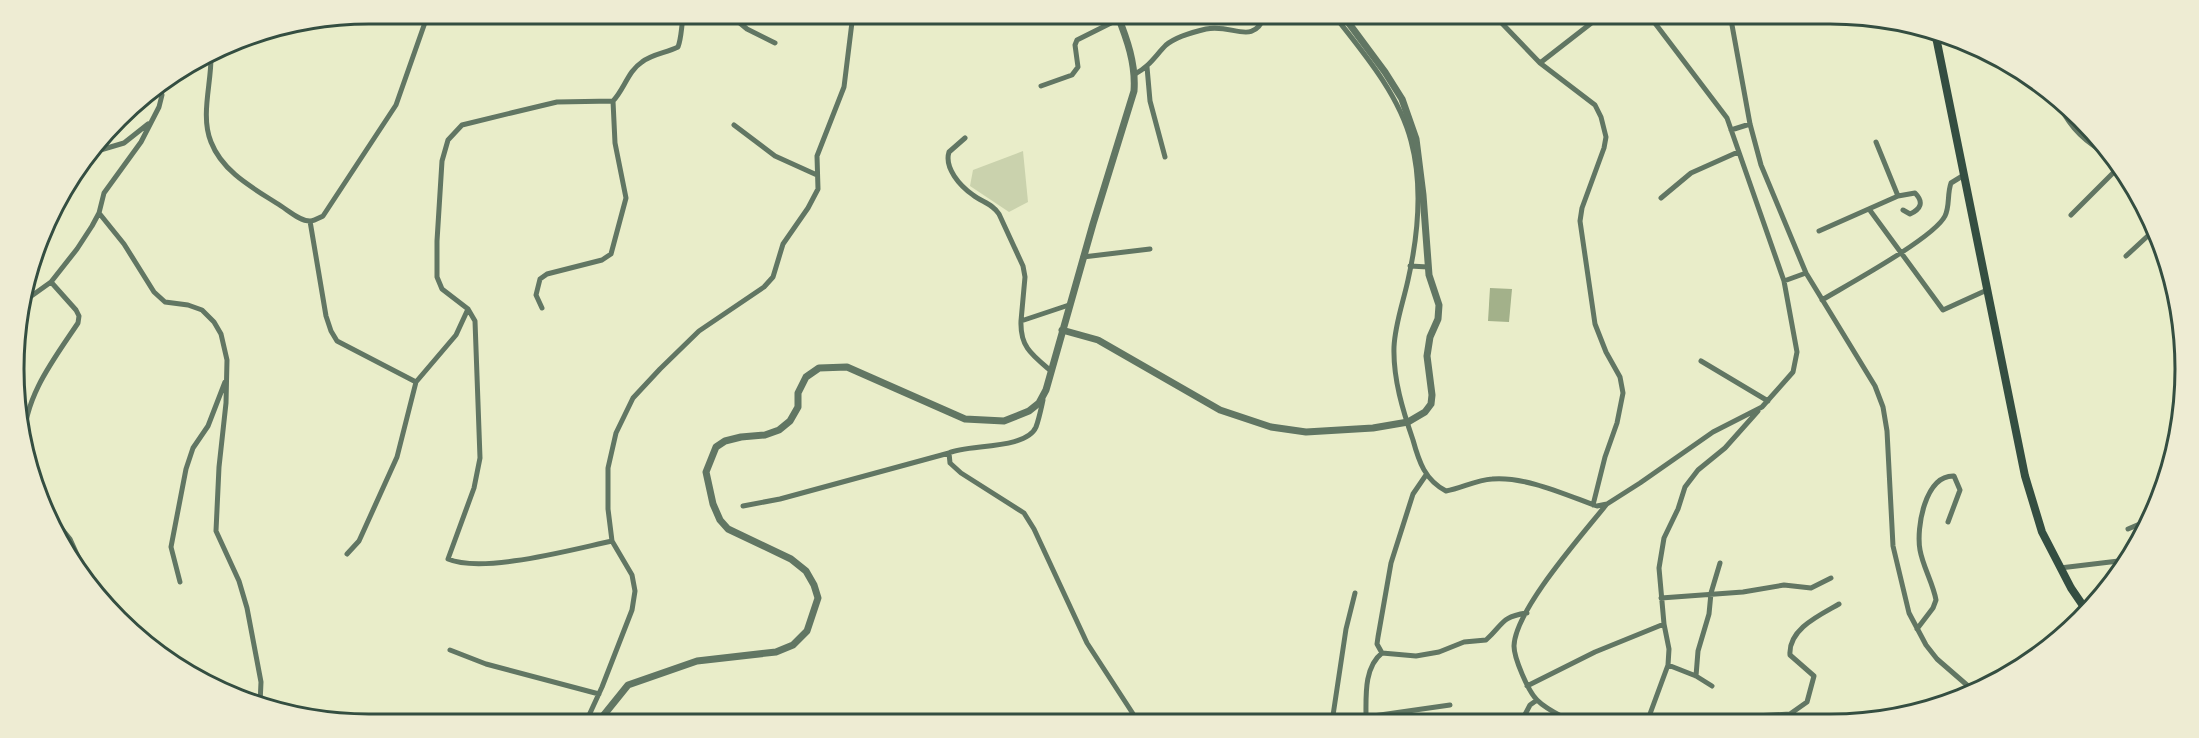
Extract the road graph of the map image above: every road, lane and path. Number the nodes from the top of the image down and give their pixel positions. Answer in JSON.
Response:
{"nodes":[{"id":1,"x":424,"y":24,"type":"edge"},
{"id":2,"x":681,"y":24,"type":"edge"},
{"id":3,"x":741,"y":24,"type":"edge"},
{"id":4,"x":852,"y":24,"type":"edge"},
{"id":5,"x":1104,"y":24,"type":"edge"},
{"id":6,"x":1122,"y":24,"type":"edge"},
{"id":7,"x":1261,"y":24,"type":"edge"},
{"id":8,"x":1340,"y":24,"type":"edge"},
{"id":9,"x":1349,"y":24,"type":"edge"},
{"id":10,"x":1503,"y":24,"type":"edge"},
{"id":11,"x":1590,"y":24,"type":"edge"},
{"id":12,"x":1655,"y":24,"type":"edge"},
{"id":13,"x":1732,"y":24,"type":"edge"},
{"id":14,"x":1937,"y":41,"type":"edge"},
{"id":15,"x":775,"y":43,"type":"dead end"},
{"id":16,"x":211,"y":63,"type":"edge"},
{"id":17,"x":1540,"y":63,"type":"junction"},
{"id":18,"x":1147,"y":67,"type":"junction"},
{"id":19,"x":1135,"y":74,"type":"junction"},
{"id":20,"x":1041,"y":86,"type":"dead end"},
{"id":21,"x":161,"y":93,"type":"edge"},
{"id":22,"x":613,"y":101,"type":"junction"},
{"id":23,"x":2064,"y":117,"type":"edge"},
{"id":24,"x":150,"y":123,"type":"junction"},
{"id":25,"x":1750,"y":124,"type":"junction"},
{"id":26,"x":734,"y":125,"type":"dead end"},
{"id":27,"x":1731,"y":130,"type":"junction"},
{"id":28,"x":965,"y":138,"type":"dead end"},
{"id":29,"x":1876,"y":142,"type":"dead end"},
{"id":30,"x":2089,"y":142,"type":"edge"},
{"id":31,"x":104,"y":149,"type":"edge"},
{"id":32,"x":1738,"y":152,"type":"junction"},
{"id":33,"x":1166,"y":157,"type":"dead end"},
{"id":34,"x":2114,"y":172,"type":"edge"},
{"id":35,"x":817,"y":175,"type":"junction"},
{"id":36,"x":1964,"y":175,"type":"junction"},
{"id":37,"x":1898,"y":196,"type":"junction"},
{"id":38,"x":1661,"y":198,"type":"dead end"},
{"id":39,"x":1869,"y":209,"type":"junction"},
{"id":40,"x":1903,"y":210,"type":"dead end"},
{"id":41,"x":99,"y":213,"type":"junction"},
{"id":42,"x":2071,"y":215,"type":"dead end"},
{"id":43,"x":310,"y":221,"type":"junction"},
{"id":44,"x":1820,"y":231,"type":"dead end"},
{"id":45,"x":2148,"y":235,"type":"edge"},
{"id":46,"x":1150,"y":249,"type":"dead end"},
{"id":47,"x":1900,"y":253,"type":"junction"},
{"id":48,"x":2126,"y":256,"type":"dead end"},
{"id":49,"x":1083,"y":257,"type":"junction"},
{"id":50,"x":1410,"y":266,"type":"junction"},
{"id":51,"x":1428,"y":267,"type":"junction"},
{"id":52,"x":1806,"y":273,"type":"junction"},
{"id":53,"x":1784,"y":281,"type":"junction"},
{"id":54,"x":51,"y":282,"type":"junction"},
{"id":55,"x":1987,"y":290,"type":"junction"},
{"id":56,"x":33,"y":295,"type":"edge"},
{"id":57,"x":1822,"y":300,"type":"junction"},
{"id":58,"x":1069,"y":305,"type":"junction"},
{"id":59,"x":542,"y":308,"type":"dead end"},
{"id":60,"x":468,"y":309,"type":"junction"},
{"id":61,"x":1021,"y":321,"type":"junction"},
{"id":62,"x":1062,"y":330,"type":"junction"},
{"id":63,"x":1701,"y":361,"type":"dead end"},
{"id":64,"x":1051,"y":371,"type":"junction"},
{"id":65,"x":227,"y":378,"type":"junction"},
{"id":66,"x":416,"y":382,"type":"junction"},
{"id":67,"x":1046,"y":390,"type":"junction"},
{"id":68,"x":1768,"y":401,"type":"junction"},
{"id":69,"x":1762,"y":407,"type":"junction"},
{"id":70,"x":27,"y":415,"type":"edge"},
{"id":71,"x":949,"y":453,"type":"junction"},
{"id":72,"x":1426,"y":475,"type":"junction"},
{"id":73,"x":1607,"y":504,"type":"junction"},
{"id":74,"x":1593,"y":505,"type":"junction"},
{"id":75,"x":743,"y":506,"type":"dead end"},
{"id":76,"x":1948,"y":522,"type":"dead end"},
{"id":77,"x":2138,"y":525,"type":"edge"},
{"id":78,"x":2128,"y":529,"type":"dead end"},
{"id":79,"x":66,"y":534,"type":"edge"},
{"id":80,"x":612,"y":541,"type":"junction"},
{"id":81,"x":74,"y":548,"type":"edge"},
{"id":82,"x":347,"y":554,"type":"dead end"},
{"id":83,"x":2117,"y":561,"type":"edge"},
{"id":84,"x":1720,"y":563,"type":"dead end"},
{"id":85,"x":2059,"y":568,"type":"junction"},
{"id":86,"x":1831,"y":578,"type":"dead end"},
{"id":87,"x":180,"y":582,"type":"dead end"},
{"id":88,"x":1355,"y":593,"type":"dead end"},
{"id":89,"x":1711,"y":593,"type":"junction"},
{"id":90,"x":1661,"y":598,"type":"junction"},
{"id":91,"x":1839,"y":604,"type":"dead end"},
{"id":92,"x":2082,"y":604,"type":"edge"},
{"id":93,"x":1527,"y":613,"type":"junction"},
{"id":94,"x":1664,"y":624,"type":"junction"},
{"id":95,"x":1917,"y":629,"type":"junction"},
{"id":96,"x":450,"y":650,"type":"dead end"},
{"id":97,"x":1382,"y":653,"type":"junction"},
{"id":98,"x":1668,"y":665,"type":"junction"},
{"id":99,"x":1696,"y":676,"type":"junction"},
{"id":100,"x":1967,"y":685,"type":"edge"},
{"id":101,"x":1527,"y":686,"type":"junction"},
{"id":102,"x":1712,"y":686,"type":"dead end"},
{"id":103,"x":598,"y":693,"type":"junction"},
{"id":104,"x":260,"y":697,"type":"edge"},
{"id":105,"x":1537,"y":700,"type":"junction"},
{"id":106,"x":1450,"y":705,"type":"dead end"},
{"id":107,"x":589,"y":714,"type":"edge"},
{"id":108,"x":605,"y":714,"type":"edge"},
{"id":109,"x":1133,"y":714,"type":"edge"},
{"id":110,"x":1332,"y":714,"type":"edge"},
{"id":111,"x":1366,"y":714,"type":"edge"},
{"id":112,"x":1387,"y":714,"type":"edge"},
{"id":113,"x":1525,"y":714,"type":"edge"},
{"id":114,"x":1556,"y":714,"type":"edge"},
{"id":115,"x":1650,"y":714,"type":"edge"},
{"id":116,"x":1790,"y":714,"type":"edge"}],
"edges":[{"from":1,"to":43,"type":"street"},
{"from":2,"to":22,"type":"street"},
{"from":3,"to":15,"type":"street"},
{"from":4,"to":35,"type":"street"},
{"from":5,"to":20,"type":"street"},
{"from":6,"to":19,"type":"street"},
{"from":7,"to":18,"type":"street"},
{"from":8,"to":50,"type":"street"},
{"from":9,"to":51,"type":"street"},
{"from":10,"to":17,"type":"street"},
{"from":11,"to":17,"type":"street"},
{"from":12,"to":27,"type":"street"},
{"from":13,"to":25,"type":"street"},
{"from":14,"to":36,"type":"main road"},
{"from":16,"to":43,"type":"street"},
{"from":17,"to":74,"type":"street"},
{"from":18,"to":19,"type":"street"},
{"from":18,"to":33,"type":"street"},
{"from":19,"to":49,"type":"street"},
{"from":21,"to":24,"type":"street"},
{"from":22,"to":59,"type":"street"},
{"from":22,"to":60,"type":"street"},
{"from":23,"to":30,"type":"street"},
{"from":24,"to":31,"type":"street"},
{"from":24,"to":41,"type":"street"},
{"from":25,"to":27,"type":"street"},
{"from":25,"to":52,"type":"street"},
{"from":26,"to":35,"type":"street"},
{"from":27,"to":32,"type":"street"},
{"from":28,"to":61,"type":"street"},
{"from":29,"to":37,"type":"street"},
{"from":32,"to":38,"type":"street"},
{"from":32,"to":53,"type":"street"},
{"from":34,"to":42,"type":"street"},
{"from":35,"to":80,"type":"street"},
{"from":36,"to":47,"type":"street"},
{"from":36,"to":55,"type":"main road"},
{"from":37,"to":39,"type":"street"},
{"from":37,"to":40,"type":"street"},
{"from":39,"to":44,"type":"street"},
{"from":39,"to":47,"type":"street"},
{"from":41,"to":54,"type":"street"},
{"from":41,"to":65,"type":"street"},
{"from":43,"to":66,"type":"street"},
{"from":45,"to":48,"type":"street"},
{"from":46,"to":49,"type":"street"},
{"from":47,"to":55,"type":"street"},
{"from":47,"to":57,"type":"street"},
{"from":49,"to":58,"type":"street"},
{"from":50,"to":51,"type":"street"},
{"from":50,"to":72,"type":"street"},
{"from":51,"to":62,"type":"street"},
{"from":52,"to":53,"type":"street"},
{"from":52,"to":57,"type":"street"},
{"from":53,"to":68,"type":"street"},
{"from":54,"to":56,"type":"street"},
{"from":54,"to":70,"type":"street"},
{"from":55,"to":85,"type":"main road"},
{"from":57,"to":95,"type":"street"},
{"from":58,"to":61,"type":"street"},
{"from":58,"to":62,"type":"street"},
{"from":60,"to":66,"type":"street"},
{"from":60,"to":80,"type":"street"},
{"from":61,"to":64,"type":"street"},
{"from":62,"to":64,"type":"street"},
{"from":63,"to":68,"type":"street"},
{"from":64,"to":67,"type":"street"},
{"from":65,"to":87,"type":"street"},
{"from":65,"to":104,"type":"street"},
{"from":66,"to":82,"type":"street"},
{"from":67,"to":71,"type":"street"},
{"from":67,"to":108,"type":"street"},
{"from":68,"to":69,"type":"street"},
{"from":69,"to":73,"type":"street"},
{"from":69,"to":90,"type":"street"},
{"from":71,"to":75,"type":"street"},
{"from":71,"to":109,"type":"street"},
{"from":72,"to":74,"type":"street"},
{"from":72,"to":97,"type":"street"},
{"from":73,"to":74,"type":"street"},
{"from":73,"to":93,"type":"street"},
{"from":76,"to":95,"type":"street"},
{"from":77,"to":78,"type":"street"},
{"from":79,"to":81,"type":"street"},
{"from":80,"to":103,"type":"street"},
{"from":83,"to":85,"type":"street"},
{"from":84,"to":89,"type":"street"},
{"from":85,"to":92,"type":"main road"},
{"from":86,"to":89,"type":"street"},
{"from":88,"to":110,"type":"street"},
{"from":89,"to":90,"type":"street"},
{"from":89,"to":99,"type":"street"},
{"from":90,"to":94,"type":"street"},
{"from":91,"to":116,"type":"street"},
{"from":93,"to":97,"type":"street"},
{"from":93,"to":101,"type":"street"},
{"from":94,"to":98,"type":"street"},
{"from":94,"to":101,"type":"street"},
{"from":95,"to":100,"type":"street"},
{"from":96,"to":103,"type":"street"},
{"from":97,"to":111,"type":"street"},
{"from":98,"to":99,"type":"street"},
{"from":98,"to":115,"type":"street"},
{"from":99,"to":102,"type":"street"},
{"from":101,"to":105,"type":"street"},
{"from":103,"to":107,"type":"street"},
{"from":105,"to":113,"type":"street"},
{"from":105,"to":114,"type":"street"},
{"from":106,"to":112,"type":"street"}]}
